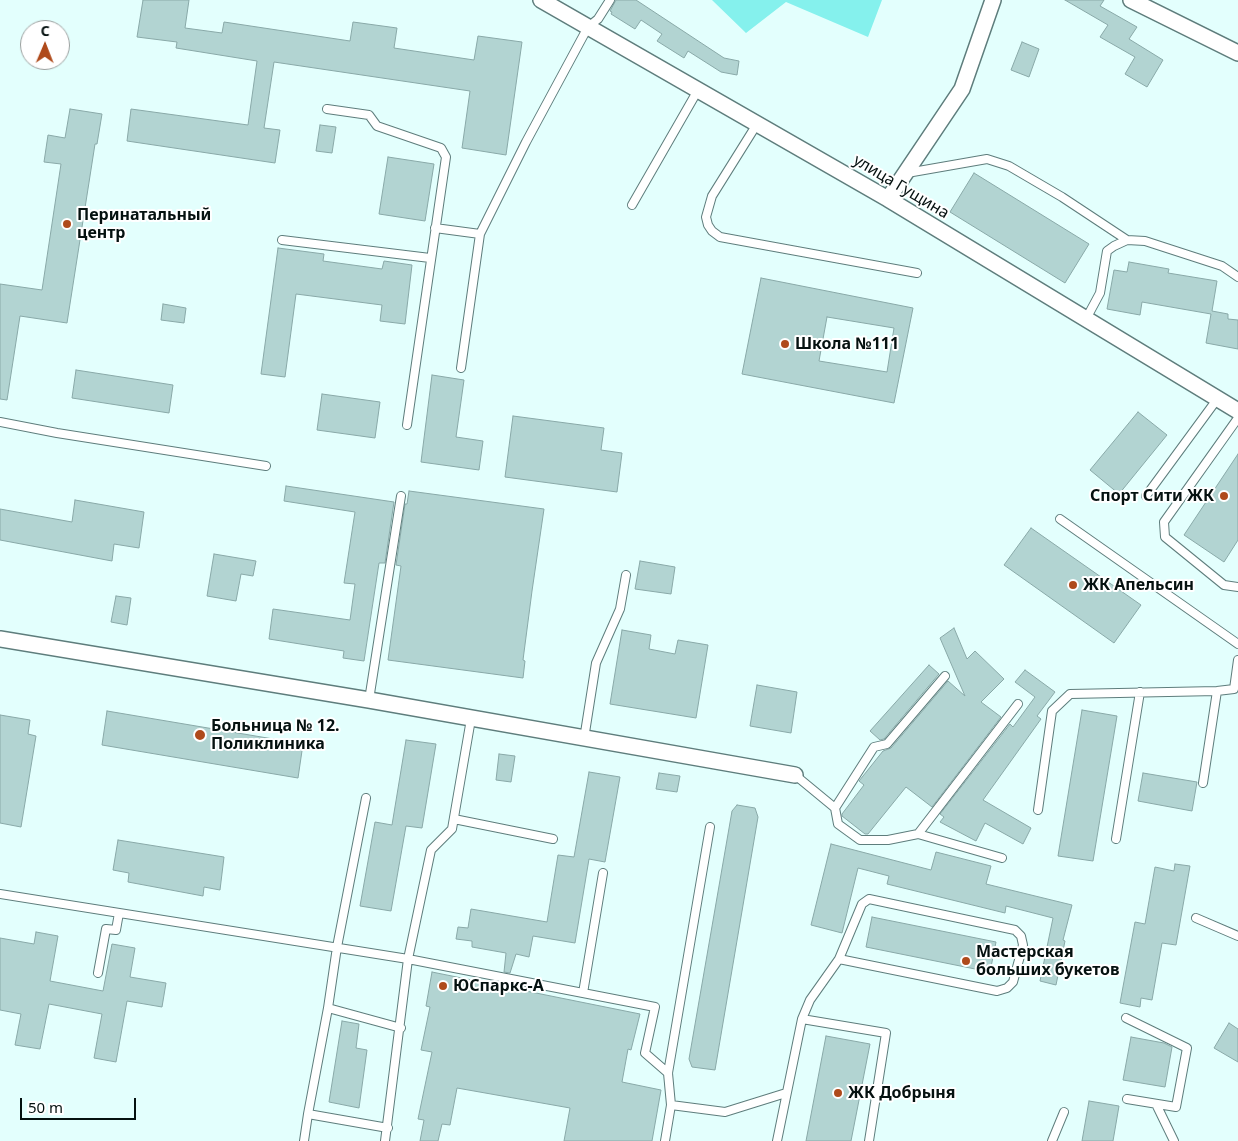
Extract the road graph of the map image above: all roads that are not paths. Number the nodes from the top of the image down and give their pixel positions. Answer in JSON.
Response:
{"nodes":[{"id":1,"x":542,"y":0,"type":"edge"},
{"id":2,"x":610,"y":0,"type":"edge"},
{"id":3,"x":993,"y":0,"type":"edge"},
{"id":4,"x":1131,"y":0,"type":"edge"},
{"id":5,"x":588,"y":27,"type":"junction"},
{"id":6,"x":1238,"y":53,"type":"edge"},
{"id":7,"x":698,"y":90,"type":"junction"},
{"id":8,"x":327,"y":109,"type":"dead end"},
{"id":9,"x":757,"y":124,"type":"junction"},
{"id":10,"x":906,"y":173,"type":"junction"},
{"id":11,"x":888,"y":199,"type":"junction"},
{"id":12,"x":632,"y":205,"type":"dead end"},
{"id":13,"x":435,"y":228,"type":"junction"},
{"id":14,"x":480,"y":234,"type":"junction"},
{"id":15,"x":282,"y":240,"type":"dead end"},
{"id":16,"x":1127,"y":240,"type":"junction"},
{"id":17,"x":430,"y":258,"type":"junction"},
{"id":18,"x":917,"y":273,"type":"dead end"},
{"id":19,"x":1238,"y":276,"type":"edge"},
{"id":20,"x":1086,"y":318,"type":"junction"},
{"id":21,"x":461,"y":368,"type":"dead end"},
{"id":22,"x":1218,"y":398,"type":"junction"},
{"id":23,"x":1238,"y":411,"type":"edge"},
{"id":24,"x":1238,"y":418,"type":"edge"},
{"id":25,"x":0,"y":422,"type":"edge"},
{"id":26,"x":407,"y":425,"type":"dead end"},
{"id":27,"x":266,"y":466,"type":"dead end"},
{"id":28,"x":401,"y":496,"type":"dead end"},
{"id":29,"x":1146,"y":496,"type":"dead end"},
{"id":30,"x":1060,"y":518,"type":"dead end"},
{"id":31,"x":626,"y":575,"type":"dead end"},
{"id":32,"x":1238,"y":587,"type":"edge"},
{"id":33,"x":0,"y":639,"type":"edge"},
{"id":34,"x":1238,"y":644,"type":"edge"},
{"id":35,"x":1238,"y":660,"type":"edge"},
{"id":36,"x":945,"y":676,"type":"dead end"},
{"id":37,"x":1217,"y":691,"type":"junction"},
{"id":38,"x":1140,"y":692,"type":"junction"},
{"id":39,"x":369,"y":700,"type":"junction"},
{"id":40,"x":1018,"y":704,"type":"dead end"},
{"id":41,"x":471,"y":719,"type":"junction"},
{"id":42,"x":584,"y":739,"type":"junction"},
{"id":43,"x":795,"y":775,"type":"joint"},
{"id":44,"x":1203,"y":783,"type":"dead end"},
{"id":45,"x":366,"y":798,"type":"dead end"},
{"id":46,"x":835,"y":808,"type":"junction"},
{"id":47,"x":1038,"y":810,"type":"dead end"},
{"id":48,"x":454,"y":820,"type":"junction"},
{"id":49,"x":710,"y":827,"type":"dead end"},
{"id":50,"x":918,"y":834,"type":"junction"},
{"id":51,"x":553,"y":839,"type":"dead end"},
{"id":52,"x":1116,"y":839,"type":"dead end"},
{"id":53,"x":1002,"y":858,"type":"dead end"},
{"id":54,"x":603,"y":873,"type":"dead end"},
{"id":55,"x":0,"y":894,"type":"edge"},
{"id":56,"x":119,"y":913,"type":"junction"},
{"id":57,"x":1196,"y":918,"type":"dead end"},
{"id":58,"x":1238,"y":936,"type":"edge"},
{"id":59,"x":337,"y":947,"type":"junction"},
{"id":60,"x":408,"y":959,"type":"junction"},
{"id":61,"x":839,"y":959,"type":"junction"},
{"id":62,"x":98,"y":973,"type":"dead end"},
{"id":63,"x":583,"y":993,"type":"junction"},
{"id":64,"x":328,"y":1008,"type":"junction"},
{"id":65,"x":1126,"y":1018,"type":"dead end"},
{"id":66,"x":802,"y":1019,"type":"junction"},
{"id":67,"x":401,"y":1028,"type":"junction"},
{"id":68,"x":668,"y":1073,"type":"junction"},
{"id":69,"x":786,"y":1093,"type":"junction"},
{"id":70,"x":1127,"y":1100,"type":"dead end"},
{"id":71,"x":1156,"y":1104,"type":"junction"},
{"id":72,"x":671,"y":1105,"type":"junction"},
{"id":73,"x":1064,"y":1112,"type":"dead end"},
{"id":74,"x":308,"y":1114,"type":"junction"},
{"id":75,"x":388,"y":1128,"type":"junction"},
{"id":76,"x":304,"y":1141,"type":"edge"},
{"id":77,"x":386,"y":1141,"type":"edge"},
{"id":78,"x":665,"y":1141,"type":"edge"},
{"id":79,"x":777,"y":1141,"type":"edge"},
{"id":80,"x":869,"y":1141,"type":"edge"},
{"id":81,"x":1052,"y":1141,"type":"edge"},
{"id":82,"x":1174,"y":1141,"type":"edge"}],
"edges":[{"from":1,"to":5,"type":"street","name":"улица Гущина"},
{"from":2,"to":5,"type":"lane"},
{"from":3,"to":10,"type":"street"},
{"from":4,"to":6,"type":"street"},
{"from":5,"to":7,"type":"street","name":"улица Гущина"},
{"from":5,"to":14,"type":"lane"},
{"from":7,"to":9,"type":"street","name":"улица Гущина"},
{"from":7,"to":12,"type":"lane"},
{"from":8,"to":13,"type":"lane"},
{"from":9,"to":11,"type":"street","name":"улица Гущина"},
{"from":9,"to":18,"type":"lane"},
{"from":10,"to":11,"type":"street"},
{"from":10,"to":16,"type":"lane"},
{"from":11,"to":20,"type":"street","name":"улица Гущина"},
{"from":13,"to":14,"type":"lane"},
{"from":13,"to":17,"type":"lane"},
{"from":14,"to":21,"type":"lane"},
{"from":15,"to":17,"type":"lane"},
{"from":16,"to":19,"type":"lane"},
{"from":16,"to":20,"type":"lane"},
{"from":17,"to":26,"type":"lane"},
{"from":20,"to":22,"type":"street","name":"улица Гущина"},
{"from":22,"to":23,"type":"street","name":"улица Гущина"},
{"from":22,"to":29,"type":"lane"},
{"from":24,"to":32,"type":"lane"},
{"from":25,"to":27,"type":"lane"},
{"from":28,"to":39,"type":"lane"},
{"from":30,"to":34,"type":"lane"},
{"from":31,"to":42,"type":"lane"},
{"from":33,"to":39,"type":"street"},
{"from":35,"to":37,"type":"lane"},
{"from":36,"to":46,"type":"lane"},
{"from":37,"to":38,"type":"lane"},
{"from":37,"to":44,"type":"lane"},
{"from":38,"to":47,"type":"lane"},
{"from":38,"to":52,"type":"lane"},
{"from":39,"to":41,"type":"street"},
{"from":40,"to":50,"type":"lane"},
{"from":41,"to":42,"type":"street"},
{"from":41,"to":48,"type":"lane"},
{"from":42,"to":43,"type":"street"},
{"from":43,"to":46,"type":"lane"},
{"from":45,"to":59,"type":"lane"},
{"from":46,"to":50,"type":"lane"},
{"from":48,"to":51,"type":"lane"},
{"from":48,"to":60,"type":"lane"},
{"from":49,"to":68,"type":"lane"},
{"from":50,"to":53,"type":"lane"},
{"from":54,"to":63,"type":"lane"},
{"from":55,"to":56,"type":"lane"},
{"from":56,"to":59,"type":"lane"},
{"from":56,"to":62,"type":"lane"},
{"from":57,"to":58,"type":"lane"},
{"from":59,"to":60,"type":"lane"},
{"from":59,"to":64,"type":"lane"},
{"from":60,"to":63,"type":"lane"},
{"from":60,"to":67,"type":"lane"},
{"from":61,"to":61,"type":"lane"},
{"from":61,"to":66,"type":"lane"},
{"from":63,"to":68,"type":"lane"},
{"from":64,"to":67,"type":"lane"},
{"from":64,"to":74,"type":"lane"},
{"from":65,"to":71,"type":"lane"},
{"from":66,"to":69,"type":"lane"},
{"from":66,"to":80,"type":"lane"},
{"from":67,"to":75,"type":"lane"},
{"from":68,"to":72,"type":"lane"},
{"from":69,"to":72,"type":"lane"},
{"from":69,"to":79,"type":"lane"},
{"from":70,"to":71,"type":"lane"},
{"from":71,"to":82,"type":"lane"},
{"from":72,"to":78,"type":"lane"},
{"from":73,"to":81,"type":"lane"},
{"from":74,"to":75,"type":"lane"},
{"from":74,"to":76,"type":"lane"},
{"from":75,"to":77,"type":"lane"}]}
